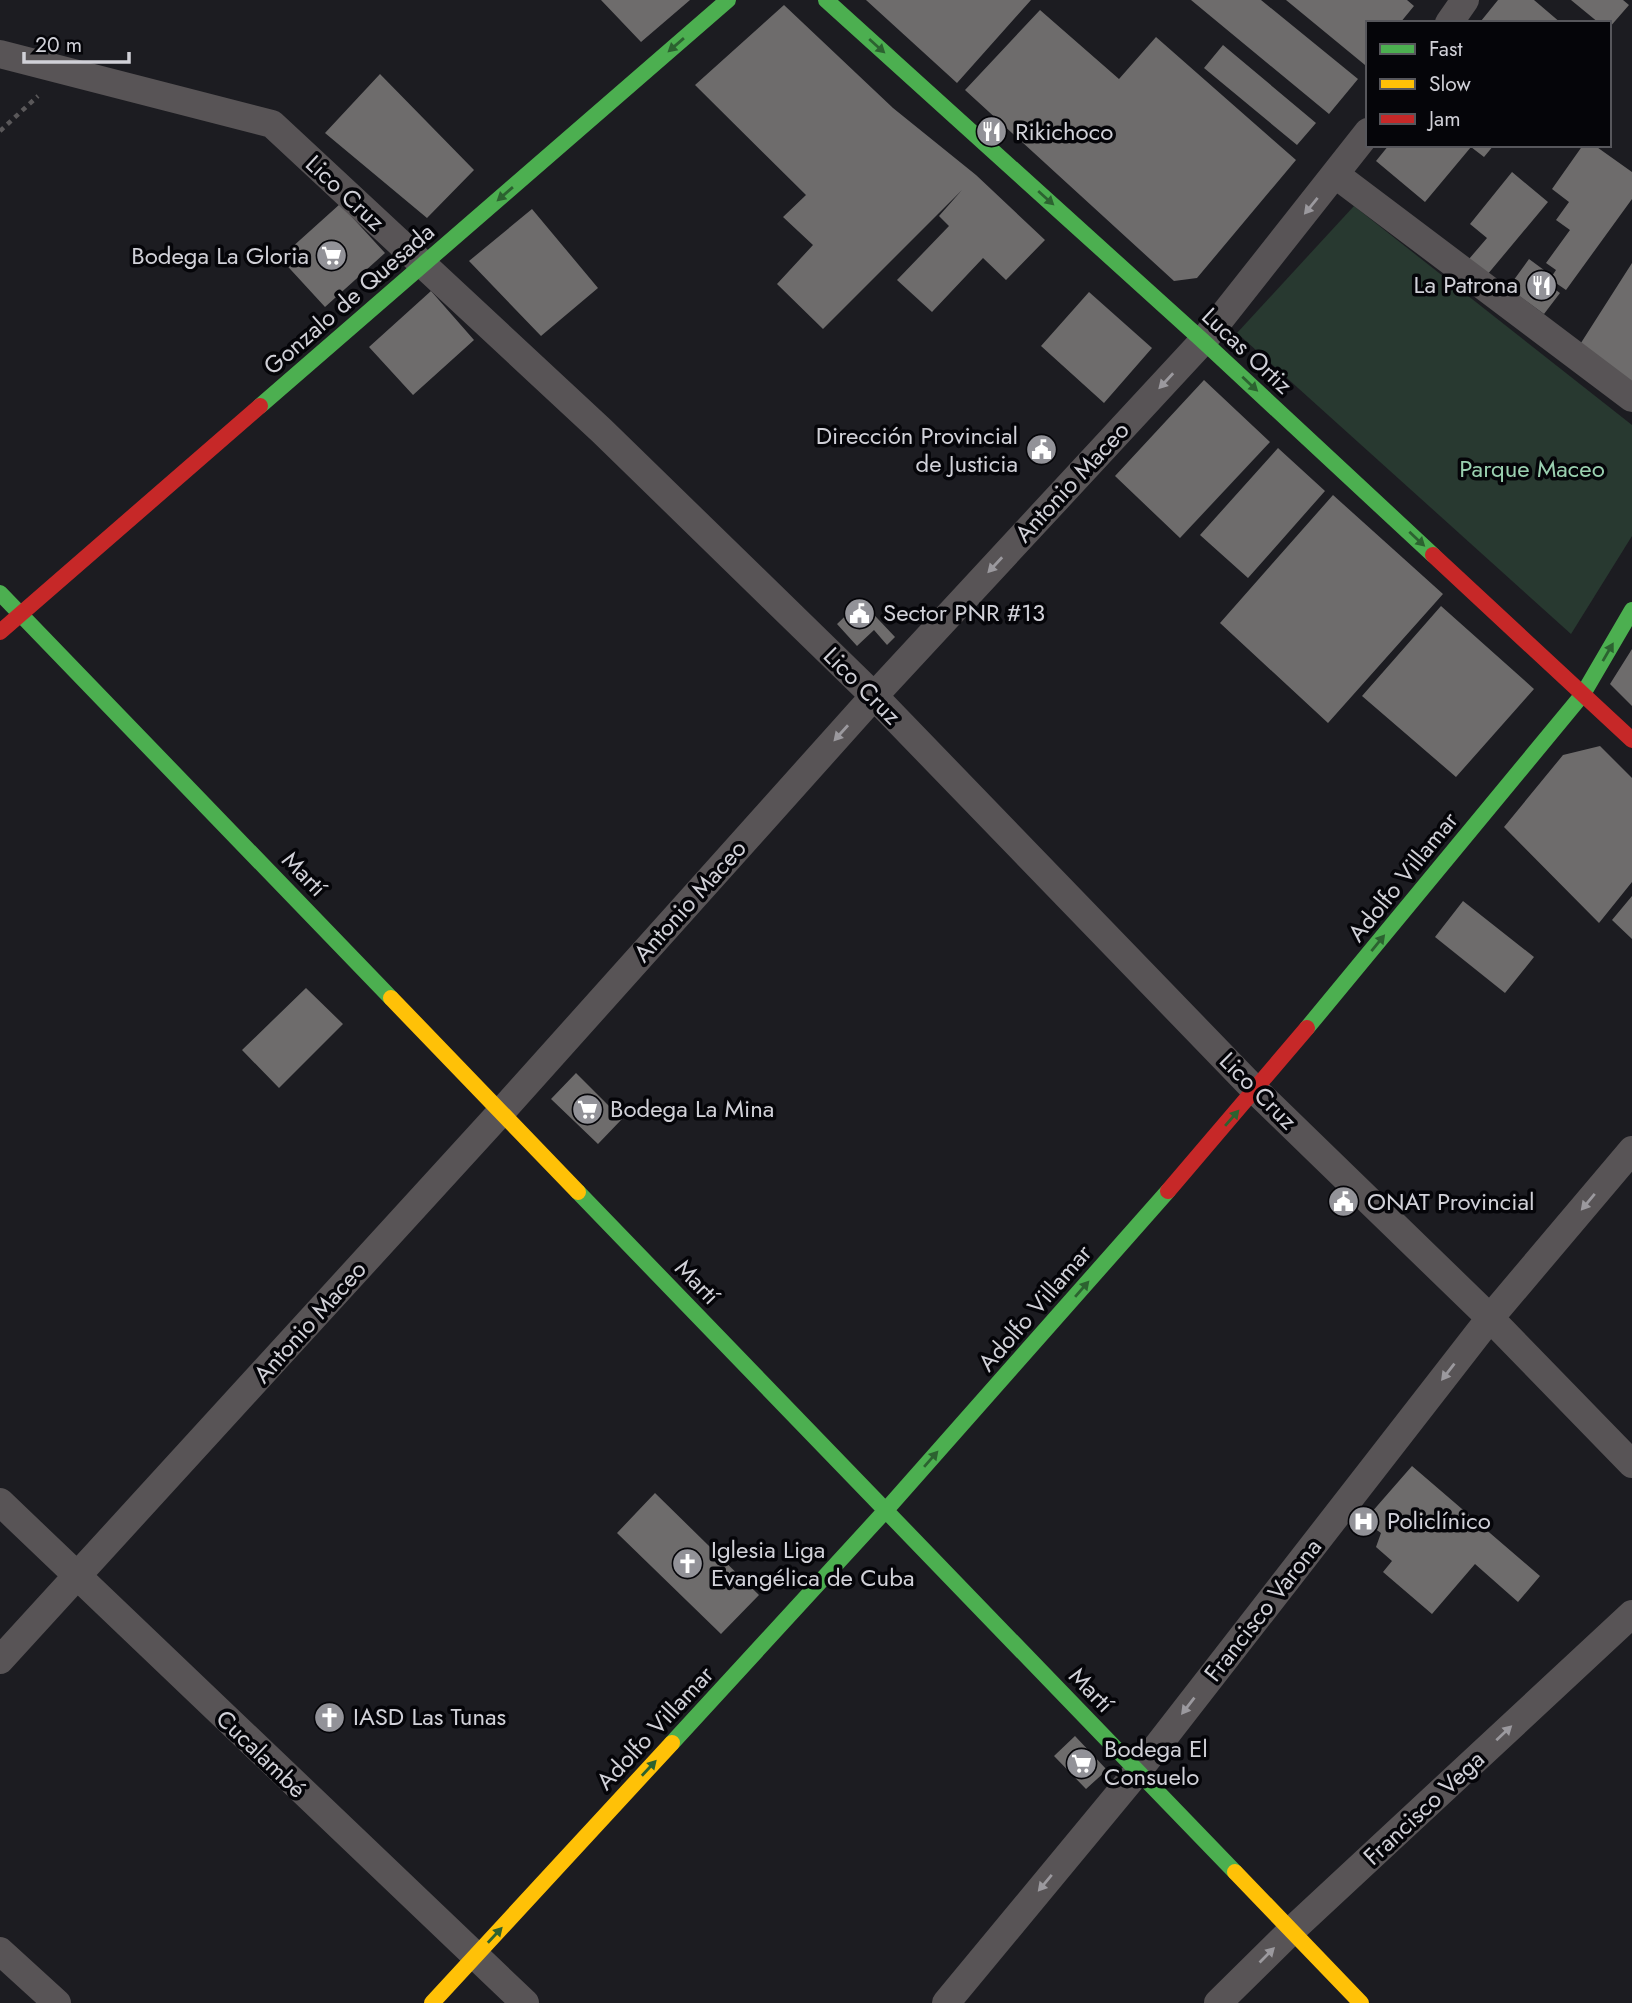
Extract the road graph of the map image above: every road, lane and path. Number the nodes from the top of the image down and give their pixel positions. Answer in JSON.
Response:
{"nodes":[{"id":1,"x":728,"y":0,"type":"edge"},
{"id":2,"x":826,"y":0,"type":"edge"},
{"id":3,"x":1465,"y":0,"type":"edge"},
{"id":4,"x":1450,"y":21,"type":"edge"},
{"id":5,"x":0,"y":54,"type":"edge"},
{"id":6,"x":62,"y":73,"type":"junction"},
{"id":7,"x":0,"y":131,"type":"edge"},
{"id":8,"x":1366,"y":135,"type":"edge"},
{"id":9,"x":1336,"y":175,"type":"junction"},
{"id":10,"x":423,"y":265,"type":"junction"},
{"id":11,"x":1203,"y":341,"type":"junction"},
{"id":12,"x":1632,"y":398,"type":"edge"},
{"id":13,"x":0,"y":593,"type":"edge"},
{"id":14,"x":1632,"y":610,"type":"edge"},
{"id":15,"x":22,"y":614,"type":"junction"},
{"id":16,"x":0,"y":632,"type":"edge"},
{"id":17,"x":1583,"y":694,"type":"junction"},
{"id":18,"x":874,"y":696,"type":"junction"},
{"id":19,"x":1632,"y":740,"type":"edge"},
{"id":20,"x":1256,"y":1091,"type":"junction"},
{"id":21,"x":502,"y":1111,"type":"junction"},
{"id":22,"x":1632,"y":1150,"type":"edge"},
{"id":23,"x":1490,"y":1318,"type":"junction"},
{"id":24,"x":1632,"y":1464,"type":"edge"},
{"id":25,"x":0,"y":1502,"type":"edge"},
{"id":26,"x":886,"y":1510,"type":"junction"},
{"id":27,"x":77,"y":1579,"type":"junction"},
{"id":28,"x":1632,"y":1614,"type":"edge"},
{"id":29,"x":0,"y":1660,"type":"edge"},
{"id":30,"x":1138,"y":1772,"type":"junction"},
{"id":31,"x":1291,"y":1931,"type":"junction"},
{"id":32,"x":0,"y":1951,"type":"edge"},
{"id":33,"x":475,"y":1957,"type":"junction"},
{"id":34,"x":57,"y":2003,"type":"edge"},
{"id":35,"x":432,"y":2003,"type":"edge"},
{"id":36,"x":526,"y":2003,"type":"edge"},
{"id":37,"x":946,"y":2003,"type":"edge"},
{"id":38,"x":1218,"y":2003,"type":"edge"},
{"id":39,"x":1361,"y":2003,"type":"edge"}],
"edges":[{"from":1,"to":10,"type":"main road","name":"Gonzalo de Quesada","one_way":true},
{"from":2,"to":11,"type":"main road","name":"Lucas Ortiz","one_way":true},
{"from":3,"to":4,"type":"street"},
{"from":5,"to":6,"type":"street","name":"Lico Cruz"},
{"from":6,"to":7,"type":"path"},
{"from":6,"to":10,"type":"street","name":"Lico Cruz"},
{"from":8,"to":9,"type":"street","name":"Antonio Maceo"},
{"from":9,"to":11,"type":"street","name":"Antonio Maceo","one_way":true},
{"from":9,"to":12,"type":"street"},
{"from":10,"to":15,"type":"main road","name":"Gonzalo de Quesada"},
{"from":10,"to":18,"type":"street","name":"Lico Cruz"},
{"from":11,"to":17,"type":"main road","name":"Lucas Ortiz","one_way":true},
{"from":11,"to":18,"type":"street","name":"Antonio Maceo","one_way":true},
{"from":13,"to":15,"type":"main road","name":"Martí"},
{"from":17,"to":14,"type":"main road","name":"Adolfo Villamar","one_way":true},
{"from":15,"to":16,"type":"main road","name":"Gonzalo de Quesada"},
{"from":15,"to":21,"type":"main road","name":"Martí"},
{"from":17,"to":19,"type":"main road","name":"Lucas Ortiz"},
{"from":20,"to":17,"type":"main road","name":"Adolfo Villamar","one_way":true},
{"from":18,"to":20,"type":"street","name":"Lico Cruz"},
{"from":18,"to":21,"type":"street","name":"Antonio Maceo","one_way":true},
{"from":20,"to":23,"type":"street","name":"Lico Cruz"},
{"from":26,"to":20,"type":"main road","name":"Adolfo Villamar","one_way":true},
{"from":21,"to":26,"type":"main road","name":"Martí"},
{"from":21,"to":27,"type":"street","name":"Antonio Maceo"},
{"from":22,"to":23,"type":"street","name":"Francisco Varona","one_way":true},
{"from":23,"to":24,"type":"street","name":"Lico Cruz"},
{"from":23,"to":30,"type":"street","name":"Francisco Varona","one_way":true},
{"from":25,"to":27,"type":"street","name":"Cucalambé"},
{"from":26,"to":30,"type":"main road","name":"Martí"},
{"from":33,"to":26,"type":"main road","name":"Adolfo Villamar","one_way":true},
{"from":27,"to":29,"type":"street","name":"Antonio Maceo"},
{"from":27,"to":33,"type":"street","name":"Cucalambé"},
{"from":31,"to":28,"type":"street","name":"Francisco Vega","one_way":true},
{"from":30,"to":31,"type":"main road","name":"Martí"},
{"from":30,"to":37,"type":"street","name":"Francisco Varona","one_way":true},
{"from":38,"to":31,"type":"street","name":"Francisco Vega","one_way":true},
{"from":31,"to":39,"type":"main road","name":"Martí"},
{"from":32,"to":34,"type":"street"},
{"from":33,"to":35,"type":"main road","name":"Adolfo Villamar"},
{"from":33,"to":36,"type":"street","name":"Cucalambé"}]}
